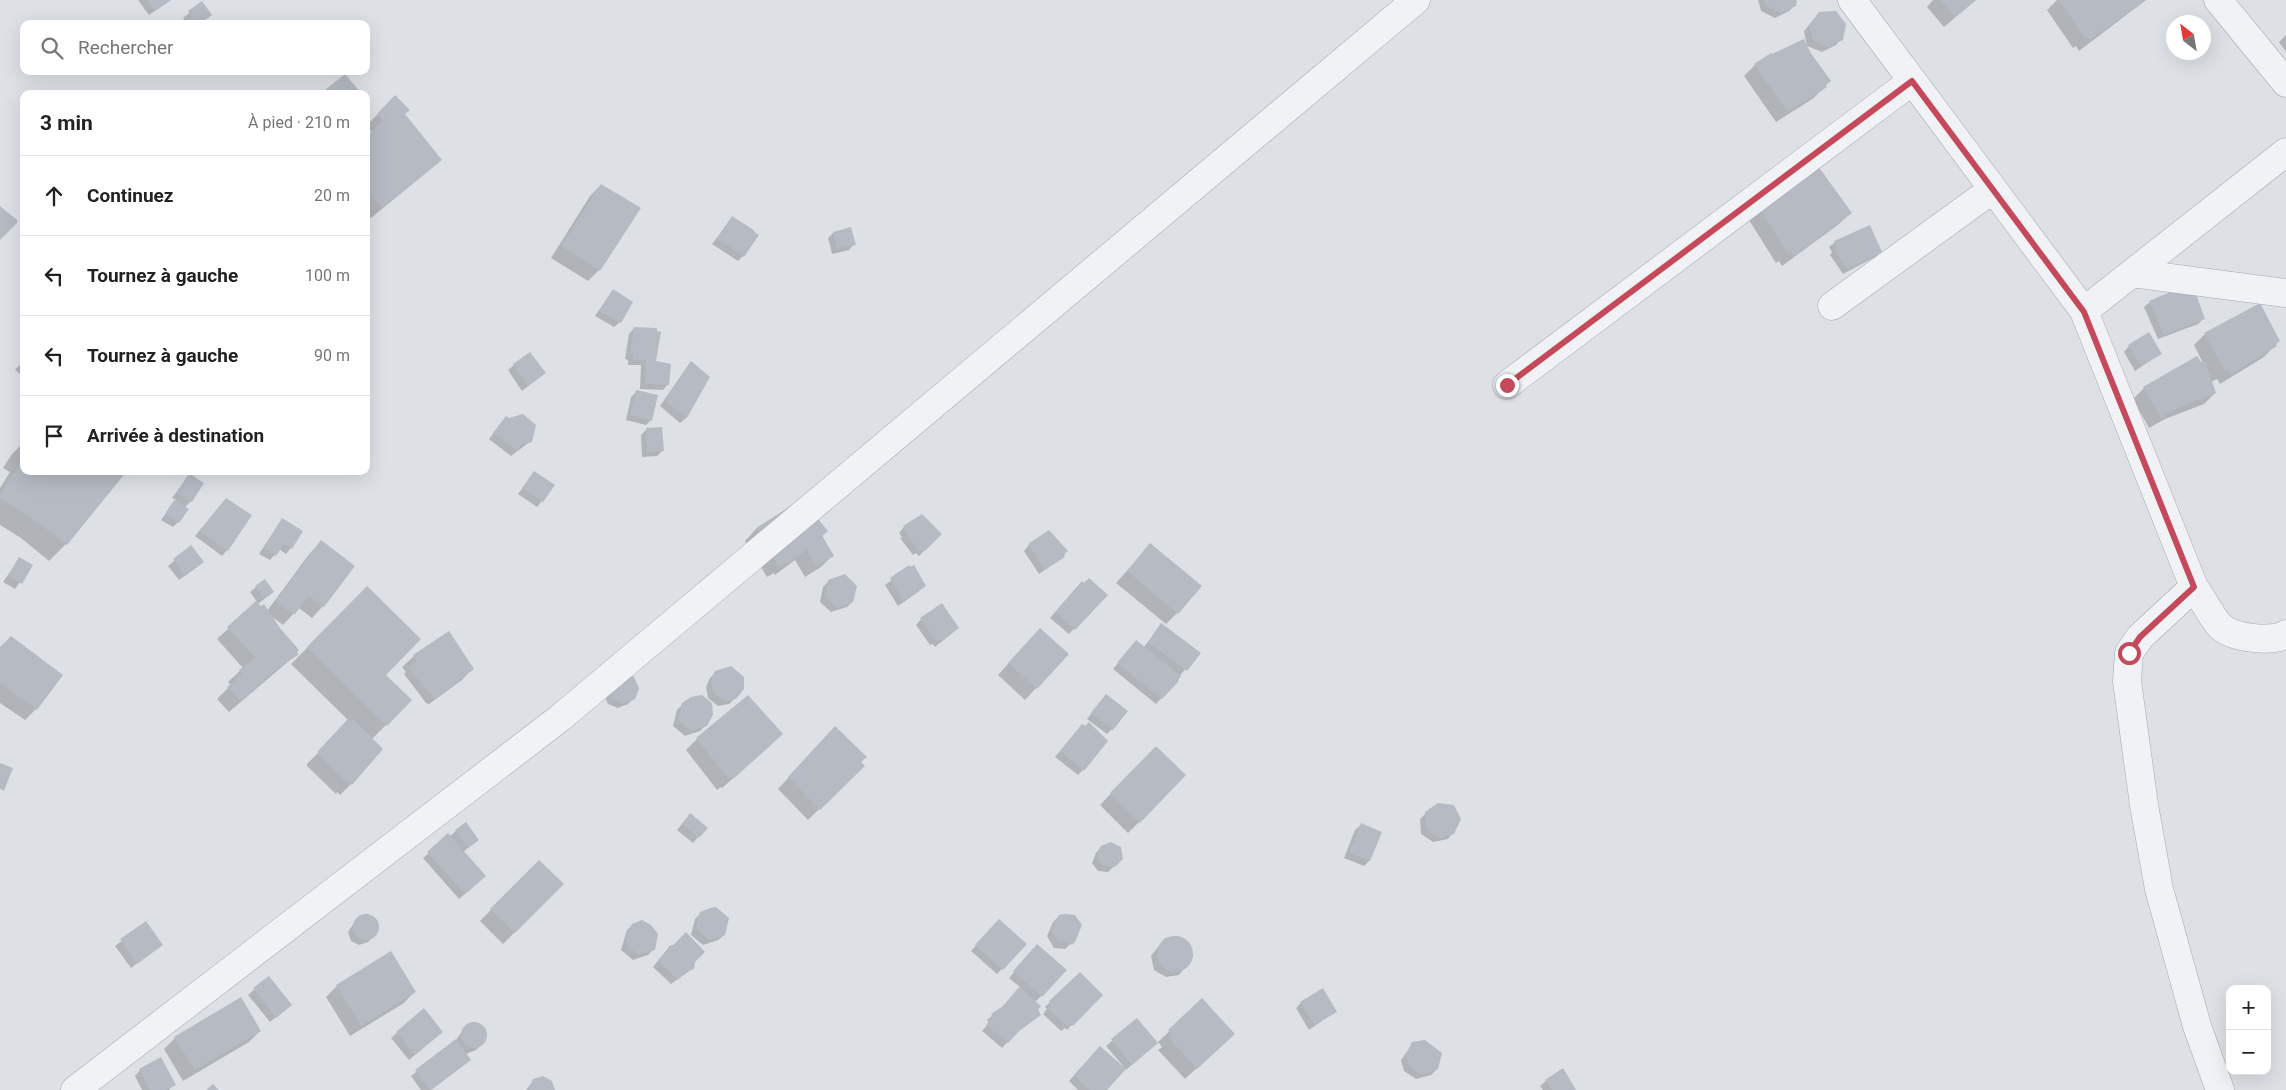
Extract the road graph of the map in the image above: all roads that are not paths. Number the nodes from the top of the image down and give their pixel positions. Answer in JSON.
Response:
{"nodes":[{"id":1,"x":1416,"y":0,"type":"edge"},
{"id":2,"x":1852,"y":0,"type":"edge"},
{"id":3,"x":2218,"y":0,"type":"edge"},
{"id":4,"x":1912,"y":81,"type":"junction"},
{"id":5,"x":2286,"y":83,"type":"edge"},
{"id":6,"x":2286,"y":152,"type":"edge"},
{"id":7,"x":1993,"y":189,"type":"junction"},
{"id":8,"x":2132,"y":273,"type":"junction"},
{"id":9,"x":2286,"y":293,"type":"edge"},
{"id":10,"x":1832,"y":306,"type":"dead end"},
{"id":11,"x":2084,"y":312,"type":"junction"},
{"id":12,"x":1507,"y":385,"type":"dead end"},
{"id":13,"x":2194,"y":587,"type":"junction"},
{"id":14,"x":2286,"y":634,"type":"edge"},
{"id":15,"x":75,"y":1090,"type":"edge"},
{"id":16,"x":2220,"y":1090,"type":"edge"}],
"edges":[{"from":1,"to":15,"type":"street"},
{"from":2,"to":4,"type":"street"},
{"from":3,"to":5,"type":"street"},
{"from":4,"to":7,"type":"street"},
{"from":4,"to":12,"type":"street"},
{"from":6,"to":8,"type":"street"},
{"from":7,"to":10,"type":"street"},
{"from":7,"to":11,"type":"street"},
{"from":8,"to":9,"type":"street"},
{"from":8,"to":11,"type":"street"},
{"from":11,"to":13,"type":"street"},
{"from":13,"to":14,"type":"street"},
{"from":13,"to":16,"type":"street"}]}
